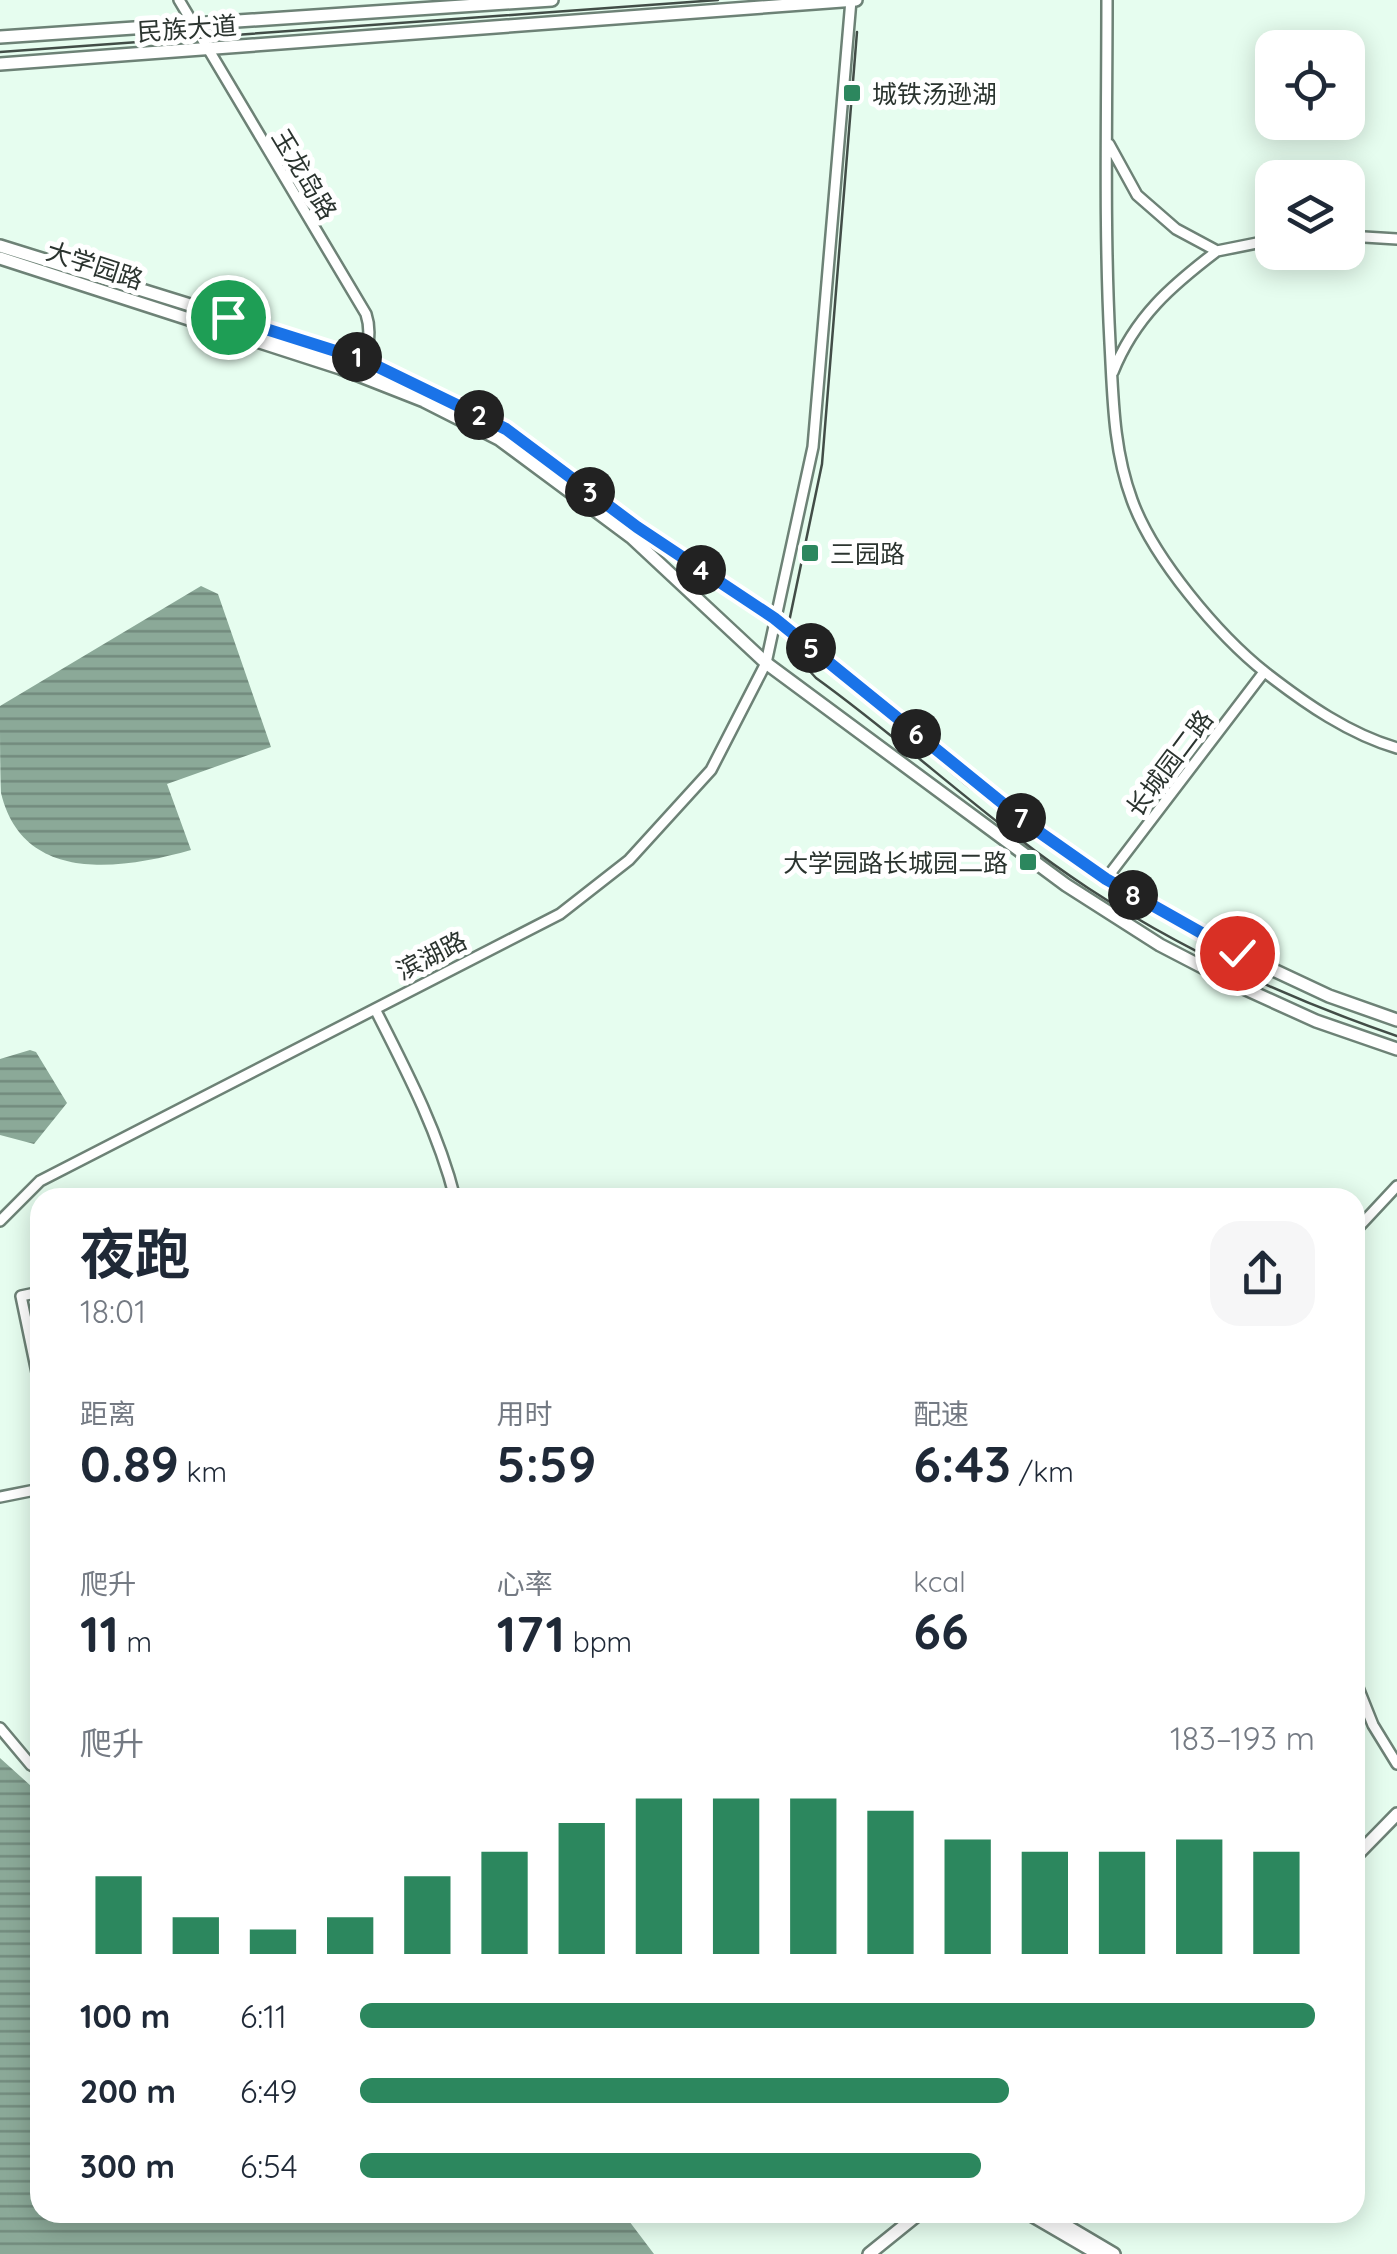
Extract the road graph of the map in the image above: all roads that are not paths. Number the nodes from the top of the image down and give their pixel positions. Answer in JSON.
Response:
{"nodes":[{"id":1,"x":179,"y":0,"type":"edge"},
{"id":2,"x":552,"y":0,"type":"edge"},
{"id":3,"x":853,"y":0,"type":"edge"},
{"id":4,"x":1107,"y":0,"type":"edge"},
{"id":5,"x":194,"y":26,"type":"junction"},
{"id":6,"x":0,"y":37,"type":"edge"},
{"id":7,"x":207,"y":50,"type":"junction"},
{"id":8,"x":0,"y":64,"type":"edge"},
{"id":9,"x":1108,"y":141,"type":"junction"},
{"id":10,"x":1365,"y":237,"type":"edge"},
{"id":11,"x":1397,"y":239,"type":"edge"},
{"id":12,"x":1255,"y":243,"type":"edge"},
{"id":13,"x":0,"y":246,"type":"edge"},
{"id":14,"x":1217,"y":251,"type":"junction"},
{"id":15,"x":0,"y":258,"type":"edge"},
{"id":16,"x":364,"y":360,"type":"junction"},
{"id":17,"x":359,"y":375,"type":"junction"},
{"id":18,"x":1112,"y":375,"type":"junction"},
{"id":19,"x":774,"y":618,"type":"junction"},
{"id":20,"x":766,"y":664,"type":"junction"},
{"id":21,"x":1264,"y":672,"type":"junction"},
{"id":22,"x":1397,"y":748,"type":"edge"},
{"id":23,"x":1106,"y":879,"type":"junction"},
{"id":24,"x":375,"y":1009,"type":"junction"},
{"id":25,"x":1397,"y":1020,"type":"edge"},
{"id":26,"x":1397,"y":1050,"type":"edge"},
{"id":27,"x":1397,"y":1186,"type":"edge"},
{"id":28,"x":33,"y":1188,"type":"edge"},
{"id":29,"x":452,"y":1188,"type":"edge"},
{"id":30,"x":30,"y":1191,"type":"edge"},
{"id":31,"x":1365,"y":1220,"type":"edge"},
{"id":32,"x":0,"y":1222,"type":"edge"},
{"id":33,"x":30,"y":1294,"type":"edge"},
{"id":34,"x":30,"y":1339,"type":"edge"},
{"id":35,"x":30,"y":1490,"type":"edge"},
{"id":36,"x":0,"y":1497,"type":"edge"},
{"id":37,"x":1365,"y":1705,"type":"edge"},
{"id":38,"x":0,"y":1728,"type":"edge"},
{"id":39,"x":1397,"y":1764,"type":"edge"},
{"id":40,"x":30,"y":1765,"type":"edge"},
{"id":41,"x":1397,"y":1814,"type":"edge"},
{"id":42,"x":1365,"y":1847,"type":"edge"},
{"id":43,"x":907,"y":2223,"type":"edge"},
{"id":44,"x":1045,"y":2223,"type":"edge"},
{"id":45,"x":1062,"y":2223,"type":"edge"},
{"id":46,"x":1064,"y":2223,"type":"edge"},
{"id":47,"x":1068,"y":2227,"type":"junction"},
{"id":48,"x":869,"y":2254,"type":"edge"},
{"id":49,"x":1098,"y":2254,"type":"edge"},
{"id":50,"x":1114,"y":2254,"type":"edge"}],
"edges":[{"from":1,"to":5,"type":"street","name":"玉龙岛路"},
{"from":2,"to":5,"type":"main road","name":"民族大道"},
{"from":3,"to":7,"type":"main road","name":"民族大道"},
{"from":3,"to":19,"type":"street"},
{"from":4,"to":9,"type":"street"},
{"from":5,"to":6,"type":"main road","name":"民族大道"},
{"from":5,"to":7,"type":"street","name":"玉龙岛路"},
{"from":7,"to":8,"type":"main road","name":"民族大道"},
{"from":7,"to":16,"type":"street","name":"玉龙岛路"},
{"from":9,"to":14,"type":"street"},
{"from":9,"to":18,"type":"street"},
{"from":10,"to":11,"type":"street"},
{"from":12,"to":14,"type":"street"},
{"from":13,"to":16,"type":"main road","name":"大学园路"},
{"from":14,"to":18,"type":"street"},
{"from":15,"to":17,"type":"main road","name":"大学园路"},
{"from":16,"to":17,"type":"street","name":"玉龙岛路"},
{"from":16,"to":19,"type":"main road","name":"大学园路"},
{"from":17,"to":20,"type":"main road","name":"大学园路"},
{"from":18,"to":21,"type":"street"},
{"from":19,"to":20,"type":"street","name":"滨湖路"},
{"from":19,"to":23,"type":"main road","name":"大学园路"},
{"from":20,"to":24,"type":"street","name":"滨湖路"},
{"from":20,"to":26,"type":"main road","name":"大学园路"},
{"from":21,"to":22,"type":"street"},
{"from":21,"to":23,"type":"street","name":"长城园二路"},
{"from":23,"to":25,"type":"main road","name":"大学园路"},
{"from":24,"to":28,"type":"street","name":"滨湖路"},
{"from":24,"to":29,"type":"street"},
{"from":27,"to":31,"type":"street"},
{"from":30,"to":32,"type":"street","name":"滨湖路"},
{"from":33,"to":34,"type":"street"},
{"from":35,"to":36,"type":"street"},
{"from":37,"to":39,"type":"street"},
{"from":38,"to":40,"type":"street"},
{"from":41,"to":42,"type":"main road"},
{"from":43,"to":48,"type":"main road"},
{"from":44,"to":49,"type":"main road"},
{"from":45,"to":47,"type":"main road"},
{"from":46,"to":47,"type":"main road"},
{"from":47,"to":50,"type":"main road"}]}
